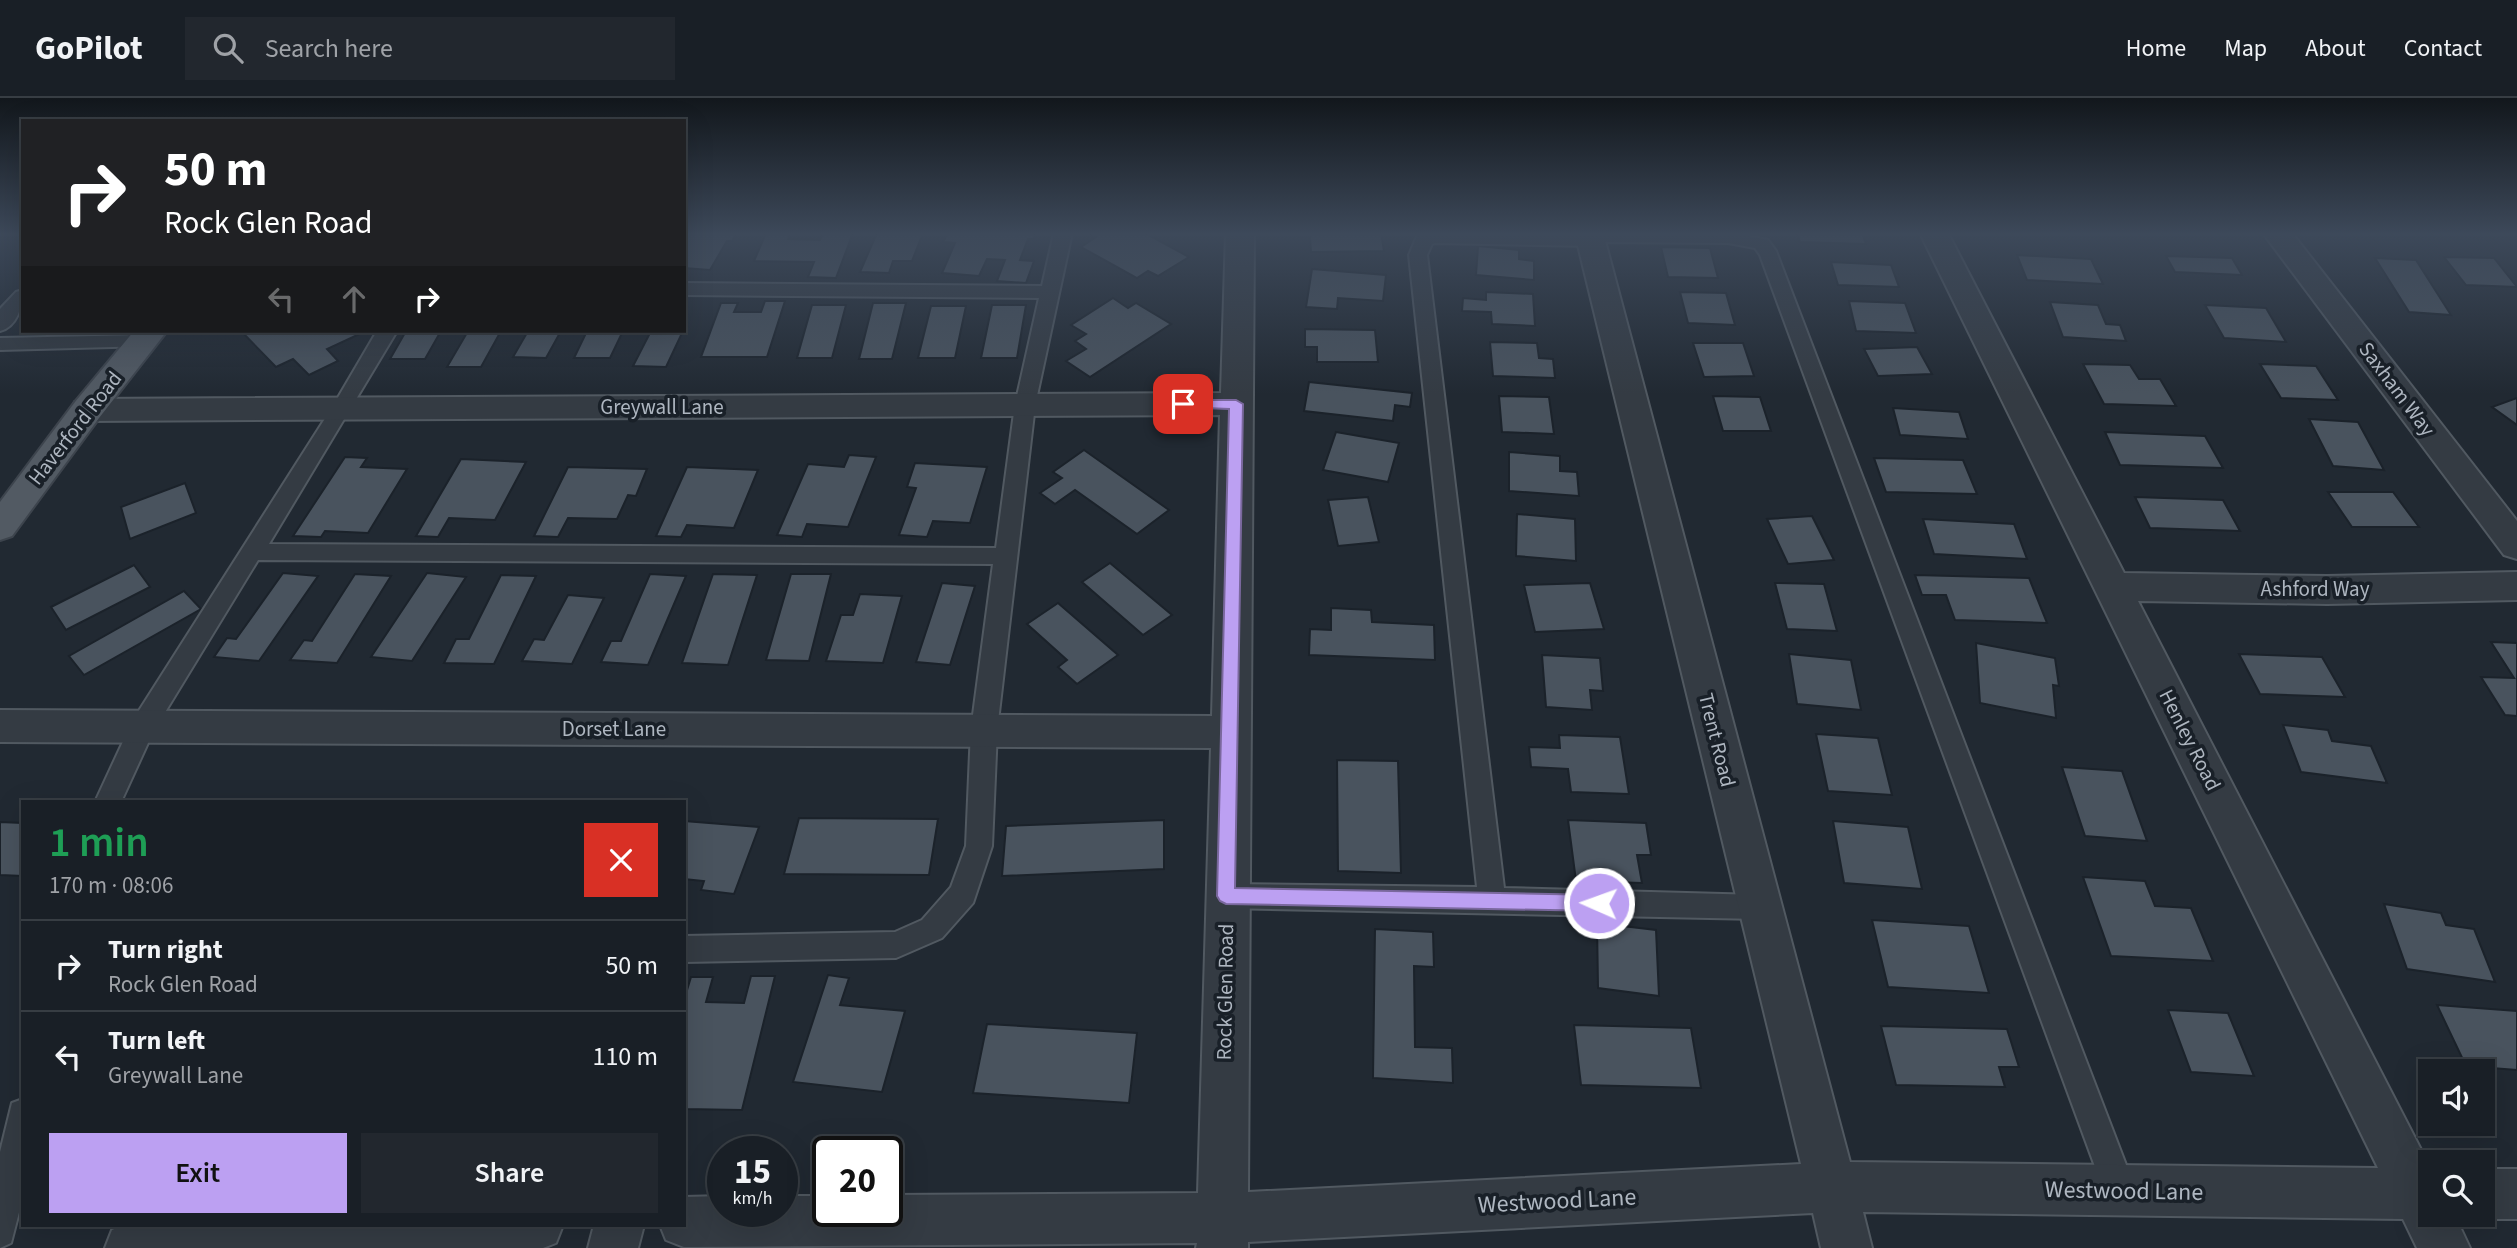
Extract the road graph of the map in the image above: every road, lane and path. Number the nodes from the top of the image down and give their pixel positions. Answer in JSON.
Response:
{"nodes":[{"id":1,"x":1052,"y":287,"type":"edge"},
{"id":2,"x":1239,"y":287,"type":"edge"},
{"id":3,"x":1422,"y":287,"type":"edge"},
{"id":4,"x":1603,"y":287,"type":"edge"},
{"id":5,"x":1781,"y":287,"type":"edge"},
{"id":6,"x":1961,"y":287,"type":"edge"},
{"id":7,"x":2318,"y":287,"type":"edge"},
{"id":8,"x":686,"y":289,"type":"edge"},
{"id":9,"x":1051,"y":292,"type":"junction"},
{"id":10,"x":21,"y":298,"type":"edge"},
{"id":11,"x":0,"y":325,"type":"edge"},
{"id":12,"x":386,"y":333,"type":"edge"},
{"id":13,"x":147,"y":336,"type":"edge"},
{"id":14,"x":0,"y":344,"type":"edge"},
{"id":15,"x":1236,"y":404,"type":"junction"},
{"id":16,"x":1025,"y":405,"type":"junction"},
{"id":17,"x":342,"y":408,"type":"junction"},
{"id":18,"x":87,"y":410,"type":"junction"},
{"id":19,"x":0,"y":527,"type":"edge"},
{"id":20,"x":2517,"y":546,"type":"edge"},
{"id":21,"x":251,"y":552,"type":"junction"},
{"id":22,"x":1006,"y":556,"type":"junction"},
{"id":23,"x":2517,"y":586,"type":"edge"},
{"id":24,"x":2113,"y":587,"type":"junction"},
{"id":25,"x":0,"y":726,"type":"edge"},
{"id":26,"x":142,"y":727,"type":"junction"},
{"id":27,"x":984,"y":730,"type":"junction"},
{"id":28,"x":1229,"y":732,"type":"junction"},
{"id":29,"x":109,"y":800,"type":"edge"},
{"id":30,"x":1226,"y":896,"type":"junction"},
{"id":31,"x":1492,"y":900,"type":"junction"},
{"id":32,"x":1759,"y":907,"type":"junction"},
{"id":33,"x":686,"y":948,"type":"edge"},
{"id":34,"x":21,"y":1124,"type":"edge"},
{"id":35,"x":2418,"y":1182,"type":"edge"},
{"id":36,"x":1831,"y":1187,"type":"junction"},
{"id":37,"x":2120,"y":1191,"type":"junction"},
{"id":38,"x":2418,"y":1194,"type":"edge"},
{"id":39,"x":2495,"y":1194,"type":"edge"},
{"id":40,"x":2517,"y":1194,"type":"edge"},
{"id":41,"x":686,"y":1222,"type":"edge"},
{"id":42,"x":458,"y":1227,"type":"edge"},
{"id":43,"x":619,"y":1227,"type":"edge"},
{"id":44,"x":2436,"y":1227,"type":"edge"},
{"id":45,"x":0,"y":1232,"type":"edge"},
{"id":46,"x":1222,"y":1233,"type":"edge"},
{"id":47,"x":130,"y":1248,"type":"edge"},
{"id":48,"x":613,"y":1248,"type":"edge"},
{"id":49,"x":1847,"y":1248,"type":"edge"},
{"id":50,"x":2444,"y":1248,"type":"edge"}],
"edges":[{"from":1,"to":9,"type":"lane"},
{"from":2,"to":15,"type":"street","name":"Rock Glen Road"},
{"from":3,"to":31,"type":"lane"},
{"from":4,"to":32,"type":"street","name":"Trent Road"},
{"from":5,"to":37,"type":"lane"},
{"from":6,"to":24,"type":"street","name":"Henley Road"},
{"from":7,"to":20,"type":"street","name":"Saxham Way"},
{"from":8,"to":9,"type":"lane"},
{"from":9,"to":16,"type":"lane"},
{"from":10,"to":11,"type":"lane"},
{"from":12,"to":17,"type":"lane"},
{"from":13,"to":14,"type":"lane"},
{"from":13,"to":18,"type":"main road","name":"Haverford Road"},
{"from":15,"to":16,"type":"street","name":"Greywall Lane"},
{"from":15,"to":28,"type":"street","name":"Rock Glen Road"},
{"from":16,"to":17,"type":"street","name":"Greywall Lane"},
{"from":16,"to":22,"type":"lane"},
{"from":17,"to":18,"type":"street","name":"Greywall Lane"},
{"from":17,"to":21,"type":"lane"},
{"from":18,"to":19,"type":"main road","name":"Haverford Road"},
{"from":21,"to":22,"type":"lane"},
{"from":21,"to":26,"type":"lane"},
{"from":22,"to":27,"type":"lane"},
{"from":23,"to":24,"type":"street","name":"Ashford Way"},
{"from":24,"to":35,"type":"street","name":"Henley Road"},
{"from":25,"to":26,"type":"street","name":"Dorset Lane"},
{"from":26,"to":27,"type":"street","name":"Dorset Lane"},
{"from":26,"to":29,"type":"lane"},
{"from":27,"to":28,"type":"street","name":"Dorset Lane"},
{"from":27,"to":33,"type":"lane"},
{"from":28,"to":30,"type":"street","name":"Rock Glen Road"},
{"from":30,"to":31,"type":"lane"},
{"from":30,"to":46,"type":"street","name":"Rock Glen Road"},
{"from":31,"to":32,"type":"lane"},
{"from":32,"to":36,"type":"street","name":"Trent Road"},
{"from":34,"to":45,"type":"lane"},
{"from":36,"to":37,"type":"street","name":"Westwood Lane"},
{"from":36,"to":46,"type":"street","name":"Westwood Lane"},
{"from":36,"to":49,"type":"street","name":"Trent Road"},
{"from":37,"to":38,"type":"street","name":"Westwood Lane"},
{"from":39,"to":40,"type":"street"},
{"from":41,"to":46,"type":"street","name":"Westwood Lane"},
{"from":42,"to":47,"type":"street"},
{"from":43,"to":48,"type":"street"},
{"from":44,"to":50,"type":"street","name":"Henley Road"}]}
